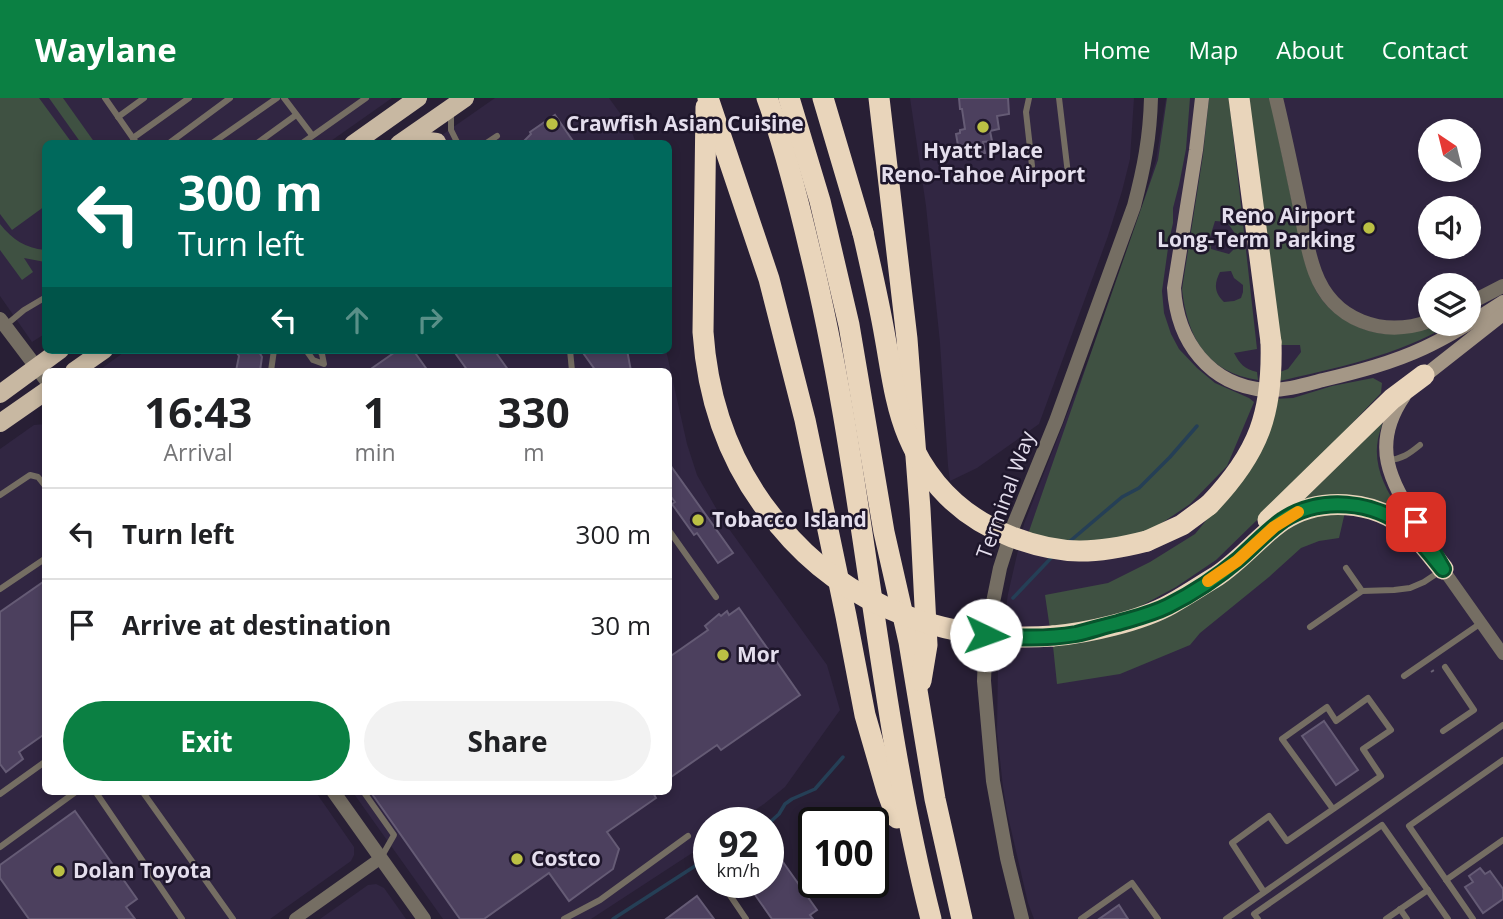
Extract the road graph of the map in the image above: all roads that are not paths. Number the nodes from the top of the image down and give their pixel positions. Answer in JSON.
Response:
{"nodes":[{"id":1,"x":104,"y":98,"type":"edge"},
{"id":2,"x":144,"y":98,"type":"edge"},
{"id":3,"x":189,"y":98,"type":"edge"},
{"id":4,"x":230,"y":98,"type":"edge"},
{"id":5,"x":276,"y":98,"type":"edge"},
{"id":6,"x":284,"y":98,"type":"edge"},
{"id":7,"x":418,"y":98,"type":"edge"},
{"id":8,"x":431,"y":98,"type":"edge"},
{"id":9,"x":707,"y":98,"type":"edge"},
{"id":10,"x":767,"y":98,"type":"edge"},
{"id":11,"x":789,"y":98,"type":"edge"},
{"id":12,"x":823,"y":98,"type":"edge"},
{"id":13,"x":879,"y":98,"type":"edge"},
{"id":14,"x":1029,"y":98,"type":"edge"},
{"id":15,"x":1059,"y":98,"type":"edge"},
{"id":16,"x":1151,"y":98,"type":"edge"},
{"id":17,"x":1202,"y":98,"type":"edge"},
{"id":18,"x":1239,"y":98,"type":"edge"},
{"id":19,"x":1276,"y":98,"type":"edge"},
{"id":20,"x":362,"y":100,"type":"edge"},
{"id":21,"x":458,"y":103,"type":"edge"},
{"id":22,"x":296,"y":115,"type":"junction"},
{"id":23,"x":118,"y":117,"type":"junction"},
{"id":24,"x":427,"y":123,"type":"junction"},
{"id":25,"x":312,"y":135,"type":"junction"},
{"id":26,"x":497,"y":136,"type":"dead end"},
{"id":27,"x":134,"y":140,"type":"edge"},
{"id":28,"x":136,"y":140,"type":"edge"},
{"id":29,"x":172,"y":140,"type":"edge"},
{"id":30,"x":217,"y":140,"type":"edge"},
{"id":31,"x":262,"y":140,"type":"edge"},
{"id":32,"x":306,"y":140,"type":"edge"},
{"id":33,"x":359,"y":140,"type":"edge"},
{"id":34,"x":404,"y":140,"type":"edge"},
{"id":35,"x":436,"y":140,"type":"edge"},
{"id":36,"x":456,"y":140,"type":"edge"},
{"id":37,"x":491,"y":140,"type":"edge"},
{"id":38,"x":1032,"y":166,"type":"dead end"},
{"id":39,"x":1068,"y":174,"type":"dead end"},
{"id":40,"x":1503,"y":286,"type":"edge"},
{"id":41,"x":1481,"y":297,"type":"edge"},
{"id":42,"x":42,"y":299,"type":"edge"},
{"id":43,"x":1503,"y":302,"type":"edge"},
{"id":44,"x":1503,"y":314,"type":"edge"},
{"id":45,"x":2,"y":323,"type":"edge"},
{"id":46,"x":1418,"y":324,"type":"edge"},
{"id":47,"x":57,"y":354,"type":"edge"},
{"id":48,"x":98,"y":354,"type":"edge"},
{"id":49,"x":309,"y":354,"type":"edge"},
{"id":50,"x":322,"y":354,"type":"edge"},
{"id":51,"x":46,"y":368,"type":"edge"},
{"id":52,"x":78,"y":368,"type":"edge"},
{"id":53,"x":41,"y":374,"type":"edge"},
{"id":54,"x":1424,"y":374,"type":"junction"},
{"id":55,"x":0,"y":394,"type":"edge"},
{"id":56,"x":42,"y":394,"type":"edge"},
{"id":57,"x":0,"y":423,"type":"edge"},
{"id":58,"x":1420,"y":446,"type":"dead end"},
{"id":59,"x":1387,"y":460,"type":"junction"},
{"id":60,"x":42,"y":482,"type":"edge"},
{"id":61,"x":0,"y":495,"type":"edge"},
{"id":62,"x":672,"y":535,"type":"edge"},
{"id":63,"x":42,"y":561,"type":"edge"},
{"id":64,"x":1346,"y":568,"type":"dead end"},
{"id":65,"x":1443,"y":569,"type":"junction"},
{"id":66,"x":1202,"y":585,"type":"junction"},
{"id":67,"x":0,"y":589,"type":"edge"},
{"id":68,"x":1362,"y":591,"type":"junction"},
{"id":69,"x":716,"y":597,"type":"dead end"},
{"id":70,"x":1481,"y":623,"type":"junction"},
{"id":71,"x":1310,"y":627,"type":"dead end"},
{"id":72,"x":1503,"y":654,"type":"edge"},
{"id":73,"x":1445,"y":667,"type":"dead end"},
{"id":74,"x":1404,"y":676,"type":"dead end"},
{"id":75,"x":918,"y":697,"type":"junction"},
{"id":76,"x":1503,"y":725,"type":"edge"},
{"id":77,"x":1443,"y":731,"type":"dead end"},
{"id":78,"x":1503,"y":760,"type":"edge"},
{"id":79,"x":42,"y":764,"type":"edge"},
{"id":80,"x":0,"y":794,"type":"edge"},
{"id":81,"x":72,"y":795,"type":"edge"},
{"id":82,"x":98,"y":795,"type":"edge"},
{"id":83,"x":145,"y":795,"type":"edge"},
{"id":84,"x":336,"y":795,"type":"edge"},
{"id":85,"x":366,"y":795,"type":"edge"},
{"id":86,"x":1333,"y":809,"type":"junction"},
{"id":87,"x":688,"y":836,"type":"dead end"},
{"id":88,"x":1503,"y":841,"type":"edge"},
{"id":89,"x":0,"y":847,"type":"edge"},
{"id":90,"x":381,"y":858,"type":"junction"},
{"id":91,"x":921,"y":879,"type":"junction"},
{"id":92,"x":1446,"y":880,"type":"junction"},
{"id":93,"x":1428,"y":890,"type":"junction"},
{"id":94,"x":1264,"y":892,"type":"junction"},
{"id":95,"x":732,"y":898,"type":"edge"},
{"id":96,"x":1400,"y":909,"type":"junction"},
{"id":97,"x":182,"y":919,"type":"edge"},
{"id":98,"x":233,"y":919,"type":"edge"},
{"id":99,"x":295,"y":919,"type":"edge"},
{"id":100,"x":424,"y":919,"type":"edge"},
{"id":101,"x":564,"y":919,"type":"edge"},
{"id":102,"x":746,"y":919,"type":"edge"},
{"id":103,"x":931,"y":919,"type":"edge"},
{"id":104,"x":962,"y":919,"type":"edge"},
{"id":105,"x":1022,"y":919,"type":"edge"},
{"id":106,"x":1081,"y":919,"type":"edge"},
{"id":107,"x":1158,"y":919,"type":"edge"},
{"id":108,"x":1226,"y":919,"type":"edge"},
{"id":109,"x":1258,"y":919,"type":"edge"},
{"id":110,"x":1386,"y":919,"type":"edge"},
{"id":111,"x":1407,"y":919,"type":"edge"},
{"id":112,"x":1448,"y":919,"type":"edge"},
{"id":113,"x":1473,"y":919,"type":"edge"}],
"edges":[{"from":1,"to":23,"type":"lane"},
{"from":2,"to":23,"type":"lane"},
{"from":3,"to":28,"type":"lane"},
{"from":4,"to":29,"type":"lane"},
{"from":5,"to":30,"type":"lane"},
{"from":6,"to":22,"type":"lane"},
{"from":7,"to":33,"type":"main road"},
{"from":8,"to":24,"type":"main road"},
{"from":9,"to":66,"type":"highway","bridge":true},
{"from":9,"to":91,"type":"highway"},
{"from":10,"to":91,"type":"highway"},
{"from":11,"to":75,"type":"highway"},
{"from":12,"to":18,"type":"highway","bridge":true},
{"from":13,"to":75,"type":"highway"},
{"from":14,"to":38,"type":"lane"},
{"from":15,"to":39,"type":"lane"},
{"from":16,"to":105,"type":"street","name":"Terminal Way"},
{"from":17,"to":43,"type":"main road"},
{"from":19,"to":46,"type":"street"},
{"from":20,"to":25,"type":"lane"},
{"from":21,"to":24,"type":"main road"},
{"from":21,"to":36,"type":"lane"},
{"from":22,"to":25,"type":"lane"},
{"from":22,"to":31,"type":"lane"},
{"from":23,"to":27,"type":"lane"},
{"from":24,"to":34,"type":"main road"},
{"from":24,"to":35,"type":"lane"},
{"from":25,"to":32,"type":"lane"},
{"from":26,"to":37,"type":"lane"},
{"from":40,"to":41,"type":"street"},
{"from":42,"to":45,"type":"lane"},
{"from":44,"to":54,"type":"main road"},
{"from":45,"to":53,"type":"street"},
{"from":47,"to":51,"type":"main road"},
{"from":48,"to":52,"type":"main road"},
{"from":49,"to":50,"type":"lane"},
{"from":53,"to":55,"type":"main road"},
{"from":54,"to":59,"type":"main road"},
{"from":54,"to":66,"type":"highway"},
{"from":56,"to":57,"type":"main road"},
{"from":58,"to":59,"type":"lane"},
{"from":59,"to":65,"type":"main road"},
{"from":60,"to":61,"type":"lane"},
{"from":62,"to":69,"type":"lane"},
{"from":63,"to":67,"type":"lane"},
{"from":64,"to":68,"type":"lane"},
{"from":65,"to":66,"type":"highway"},
{"from":65,"to":68,"type":"lane"},
{"from":65,"to":70,"type":"street"},
{"from":68,"to":71,"type":"lane"},
{"from":70,"to":72,"type":"street"},
{"from":70,"to":74,"type":"lane"},
{"from":73,"to":77,"type":"lane"},
{"from":75,"to":104,"type":"highway"},
{"from":76,"to":94,"type":"lane"},
{"from":78,"to":92,"type":"lane"},
{"from":79,"to":80,"type":"lane"},
{"from":81,"to":89,"type":"lane"},
{"from":82,"to":97,"type":"lane"},
{"from":83,"to":98,"type":"lane"},
{"from":84,"to":90,"type":"street"},
{"from":85,"to":90,"type":"lane"},
{"from":86,"to":86,"type":"lane"},
{"from":86,"to":94,"type":"lane"},
{"from":87,"to":101,"type":"lane"},
{"from":88,"to":92,"type":"lane"},
{"from":90,"to":99,"type":"street"},
{"from":90,"to":100,"type":"street"},
{"from":91,"to":103,"type":"highway"},
{"from":92,"to":113,"type":"lane"},
{"from":93,"to":96,"type":"lane"},
{"from":93,"to":109,"type":"lane"},
{"from":93,"to":112,"type":"lane"},
{"from":94,"to":108,"type":"lane"},
{"from":95,"to":102,"type":"lane"},
{"from":96,"to":110,"type":"lane"},
{"from":96,"to":111,"type":"lane"},
{"from":106,"to":107,"type":"lane"}]}
